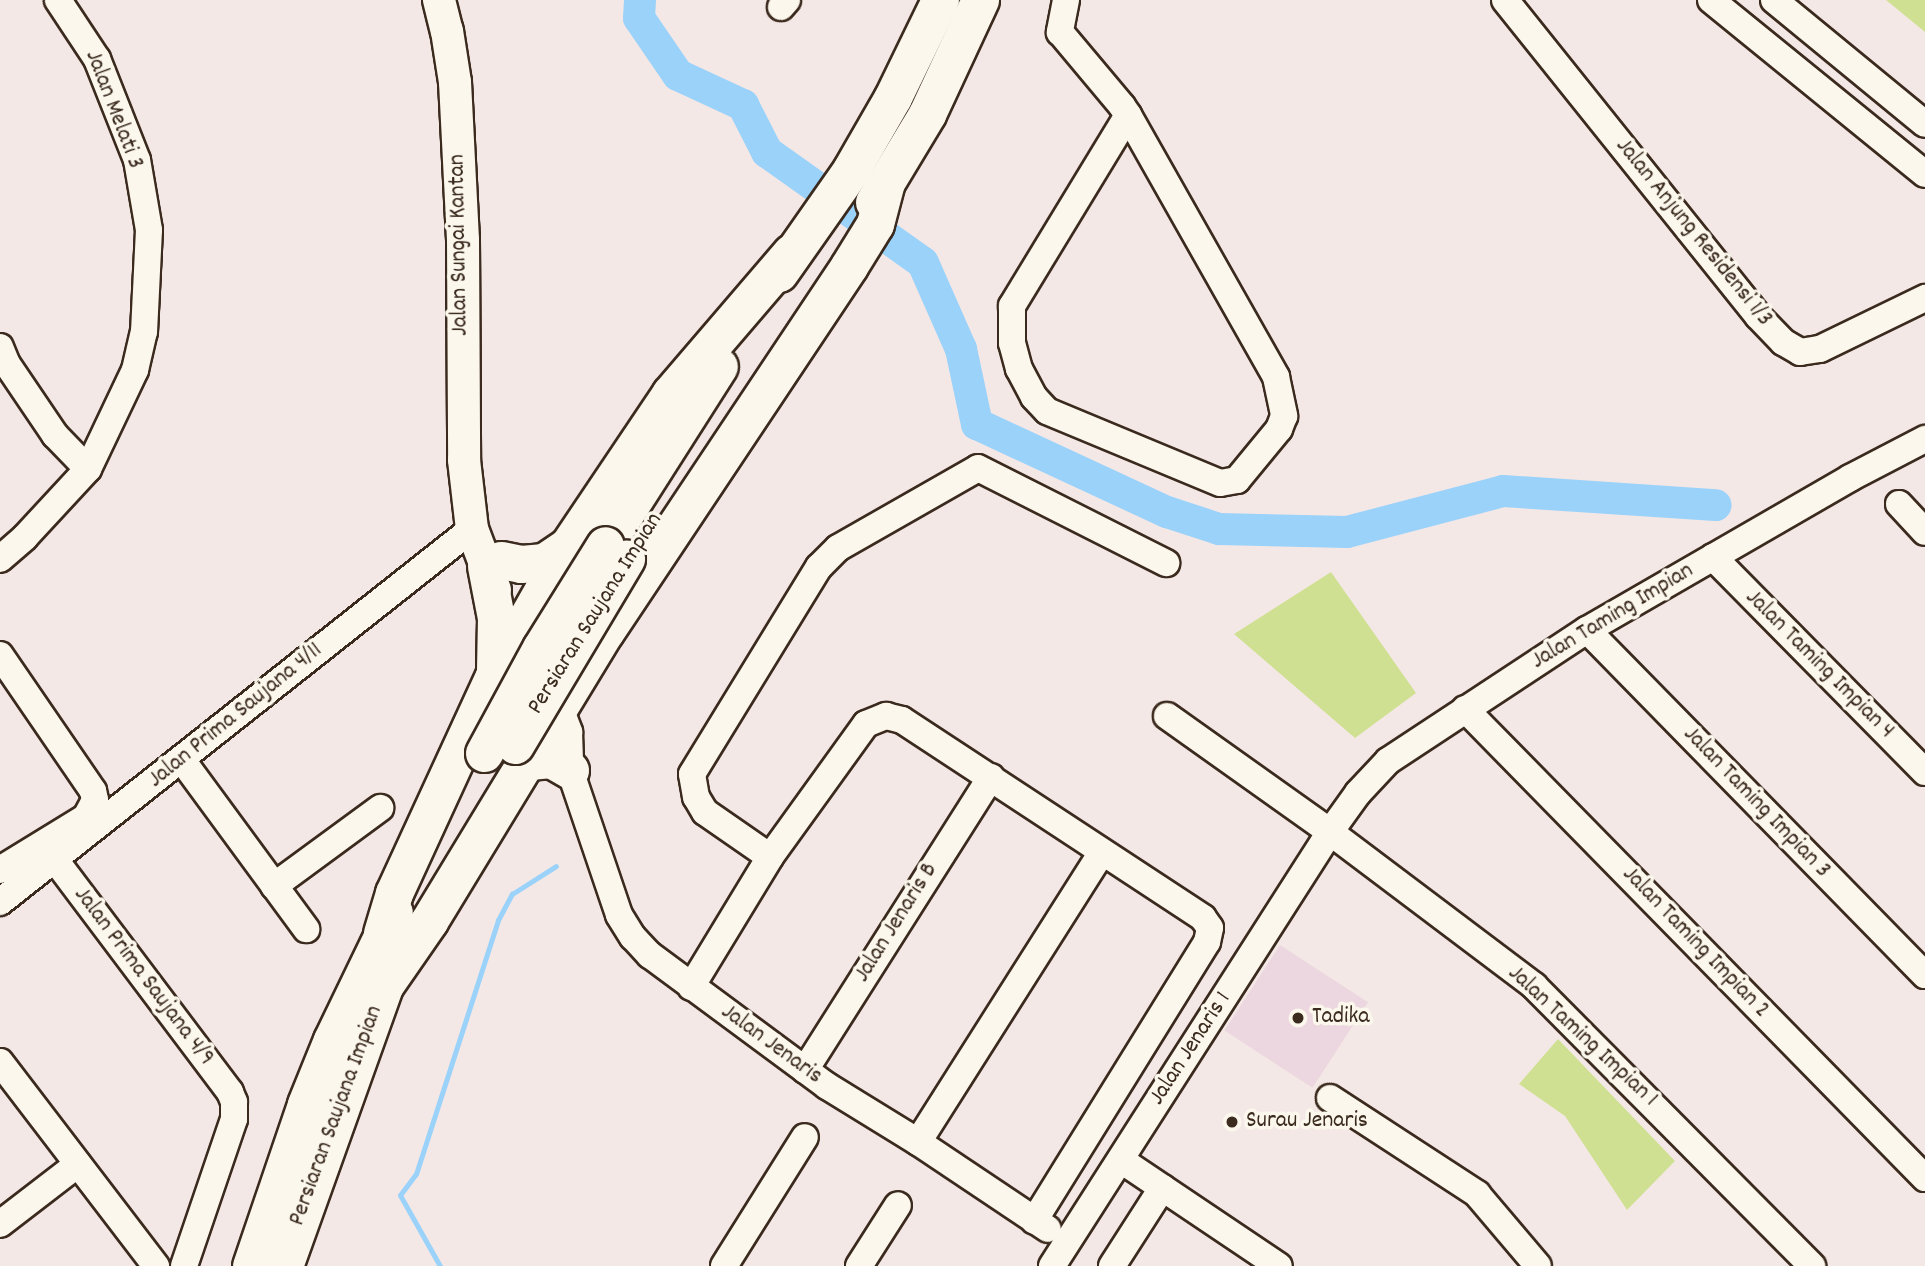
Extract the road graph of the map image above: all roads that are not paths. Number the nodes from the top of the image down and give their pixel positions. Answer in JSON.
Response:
{"nodes":[{"id":1,"x":58,"y":0,"type":"edge"},
{"id":2,"x":439,"y":0,"type":"edge"},
{"id":3,"x":940,"y":0,"type":"edge"},
{"id":4,"x":980,"y":0,"type":"edge"},
{"id":5,"x":1066,"y":0,"type":"edge"},
{"id":6,"x":1505,"y":0,"type":"edge"},
{"id":7,"x":1711,"y":0,"type":"edge"},
{"id":8,"x":1774,"y":0,"type":"edge"},
{"id":9,"x":1128,"y":115,"type":"junction"},
{"id":10,"x":1925,"y":124,"type":"edge"},
{"id":11,"x":1925,"y":174,"type":"edge"},
{"id":12,"x":800,"y":241,"type":"junction"},
{"id":13,"x":852,"y":250,"type":"junction"},
{"id":14,"x":1925,"y":298,"type":"edge"},
{"id":15,"x":0,"y":347,"type":"edge"},
{"id":16,"x":1925,"y":439,"type":"edge"},
{"id":17,"x":88,"y":469,"type":"junction"},
{"id":18,"x":468,"y":492,"type":"junction"},
{"id":19,"x":1899,"y":504,"type":"dead end"},
{"id":20,"x":472,"y":529,"type":"junction"},
{"id":21,"x":1925,"y":532,"type":"edge"},
{"id":22,"x":568,"y":546,"type":"junction"},
{"id":23,"x":615,"y":552,"type":"junction"},
{"id":24,"x":1713,"y":557,"type":"junction"},
{"id":25,"x":0,"y":559,"type":"edge"},
{"id":26,"x":493,"y":563,"type":"junction"},
{"id":27,"x":1166,"y":563,"type":"dead end"},
{"id":28,"x":1587,"y":630,"type":"junction"},
{"id":29,"x":520,"y":631,"type":"junction"},
{"id":30,"x":0,"y":655,"type":"edge"},
{"id":31,"x":495,"y":676,"type":"junction"},
{"id":32,"x":1465,"y":709,"type":"junction"},
{"id":33,"x":1167,"y":716,"type":"dead end"},
{"id":34,"x":554,"y":719,"type":"junction"},
{"id":35,"x":506,"y":759,"type":"junction"},
{"id":36,"x":182,"y":760,"type":"junction"},
{"id":37,"x":570,"y":771,"type":"junction"},
{"id":38,"x":1925,"y":772,"type":"edge"},
{"id":39,"x":990,"y":777,"type":"junction"},
{"id":40,"x":380,"y":808,"type":"dead end"},
{"id":41,"x":1330,"y":832,"type":"junction"},
{"id":42,"x":1102,"y":852,"type":"junction"},
{"id":43,"x":770,"y":857,"type":"junction"},
{"id":44,"x":56,"y":861,"type":"junction"},
{"id":45,"x":0,"y":870,"type":"edge"},
{"id":46,"x":274,"y":886,"type":"junction"},
{"id":47,"x":0,"y":902,"type":"edge"},
{"id":48,"x":306,"y":929,"type":"dead end"},
{"id":49,"x":382,"y":933,"type":"junction"},
{"id":50,"x":1925,"y":975,"type":"edge"},
{"id":51,"x":691,"y":987,"type":"junction"},
{"id":52,"x":0,"y":1062,"type":"edge"},
{"id":53,"x":805,"y":1070,"type":"junction"},
{"id":54,"x":1330,"y":1098,"type":"dead end"},
{"id":55,"x":806,"y":1137,"type":"dead end"},
{"id":56,"x":918,"y":1142,"type":"junction"},
{"id":57,"x":1121,"y":1160,"type":"junction"},
{"id":58,"x":78,"y":1164,"type":"junction"},
{"id":59,"x":1925,"y":1178,"type":"edge"},
{"id":60,"x":1162,"y":1188,"type":"junction"},
{"id":61,"x":898,"y":1205,"type":"dead end"},
{"id":62,"x":1034,"y":1221,"type":"junction"},
{"id":63,"x":0,"y":1224,"type":"edge"},
{"id":64,"x":1066,"y":1242,"type":"junction"},
{"id":65,"x":156,"y":1266,"type":"edge"},
{"id":66,"x":184,"y":1266,"type":"edge"},
{"id":67,"x":251,"y":1266,"type":"edge"},
{"id":68,"x":284,"y":1266,"type":"edge"},
{"id":69,"x":724,"y":1266,"type":"edge"},
{"id":70,"x":859,"y":1266,"type":"edge"},
{"id":71,"x":1052,"y":1266,"type":"edge"},
{"id":72,"x":1112,"y":1266,"type":"edge"},
{"id":73,"x":1279,"y":1266,"type":"edge"},
{"id":74,"x":1538,"y":1266,"type":"edge"},
{"id":75,"x":1812,"y":1266,"type":"edge"}],
"edges":[{"from":1,"to":17,"type":"street","name":"Jalan Melati 3"},
{"from":2,"to":18,"type":"main road","name":"Jalan Sungai Kantan"},
{"from":3,"to":12,"type":"highway","name":"Persiaran Saujana Impian"},
{"from":4,"to":13,"type":"highway"},
{"from":5,"to":9,"type":"street"},
{"from":6,"to":14,"type":"street","name":"Jalan Anjung Residensi 1/3"},
{"from":7,"to":11,"type":"street"},
{"from":8,"to":10,"type":"street"},
{"from":9,"to":9,"type":"street"},
{"from":12,"to":22,"type":"highway"},
{"from":12,"to":23,"type":"highway","name":"Persiaran Saujana Impian"},
{"from":13,"to":23,"type":"highway","name":"Persiaran Saujana Impian"},
{"from":13,"to":34,"type":"highway"},
{"from":15,"to":17,"type":"street"},
{"from":16,"to":24,"type":"street","name":"Jalan Taming Impian"},
{"from":17,"to":25,"type":"street","name":"Jalan Melati 3"},
{"from":18,"to":20,"type":"main road","name":"Jalan Sungai Kantan"},
{"from":18,"to":26,"type":"main road","name":"Jalan Sungai Kantan"},
{"from":19,"to":21,"type":"street"},
{"from":20,"to":26,"type":"main road","name":"Jalan Sungai Kantan"},
{"from":20,"to":36,"type":"street","name":"Jalan Prima Saujana 4/11"},
{"from":22,"to":26,"type":"highway"},
{"from":22,"to":29,"type":"highway"},
{"from":23,"to":35,"type":"highway","name":"Persiaran Saujana Impian","bridge":true},
{"from":24,"to":28,"type":"street","name":"Jalan Taming Impian"},
{"from":24,"to":38,"type":"street","name":"Jalan Taming Impian 4"},
{"from":26,"to":29,"type":"main road","name":"Jalan Sungai Kantan"},
{"from":26,"to":31,"type":"highway"},
{"from":27,"to":43,"type":"street"},
{"from":28,"to":32,"type":"street","name":"Jalan Taming Impian"},
{"from":28,"to":50,"type":"street","name":"Jalan Taming Impian 3"},
{"from":29,"to":31,"type":"highway"},
{"from":29,"to":34,"type":"main road","name":"Jalan Sungai Kantan"},
{"from":30,"to":45,"type":"street"},
{"from":31,"to":49,"type":"highway"},
{"from":32,"to":41,"type":"street","name":"Jalan Taming Impian"},
{"from":32,"to":59,"type":"street","name":"Jalan Taming Impian 2"},
{"from":33,"to":41,"type":"street","name":"Jalan Taming Impian 1"},
{"from":34,"to":35,"type":"highway"},
{"from":34,"to":37,"type":"street","name":"Jalan Jenaris"},
{"from":35,"to":37,"type":"highway"},
{"from":35,"to":49,"type":"highway","name":"Persiaran Saujana Impian"},
{"from":35,"to":68,"type":"highway","name":"Persiaran Saujana Impian"},
{"from":36,"to":44,"type":"street","name":"Jalan Prima Saujana 4/11"},
{"from":36,"to":46,"type":"street"},
{"from":37,"to":51,"type":"street","name":"Jalan Jenaris"},
{"from":39,"to":42,"type":"street"},
{"from":39,"to":43,"type":"street"},
{"from":39,"to":53,"type":"street","name":"Jalan Jenaris B"},
{"from":40,"to":46,"type":"street"},
{"from":41,"to":57,"type":"street","name":"Jalan Jenaris 1"},
{"from":41,"to":75,"type":"street","name":"Jalan Taming Impian 1"},
{"from":42,"to":56,"type":"street"},
{"from":42,"to":62,"type":"street"},
{"from":43,"to":51,"type":"street"},
{"from":44,"to":47,"type":"street","name":"Jalan Prima Saujana 4/11"},
{"from":44,"to":66,"type":"street","name":"Jalan Prima Saujana 4/9"},
{"from":46,"to":48,"type":"street"},
{"from":49,"to":67,"type":"highway","name":"Persiaran Saujana Impian"},
{"from":51,"to":53,"type":"street","name":"Jalan Jenaris"},
{"from":52,"to":58,"type":"street"},
{"from":53,"to":56,"type":"street","name":"Jalan Jenaris"},
{"from":54,"to":74,"type":"street"},
{"from":55,"to":69,"type":"street"},
{"from":56,"to":62,"type":"street","name":"Jalan Jenaris"},
{"from":57,"to":60,"type":"street"},
{"from":57,"to":64,"type":"street","name":"Jalan Jenaris 1"},
{"from":58,"to":63,"type":"street"},
{"from":58,"to":65,"type":"street"},
{"from":60,"to":72,"type":"street"},
{"from":60,"to":73,"type":"street"},
{"from":61,"to":70,"type":"street"},
{"from":62,"to":64,"type":"street","name":"Jalan Jenaris"},
{"from":64,"to":71,"type":"street","name":"Jalan Jenaris 1"}]}
